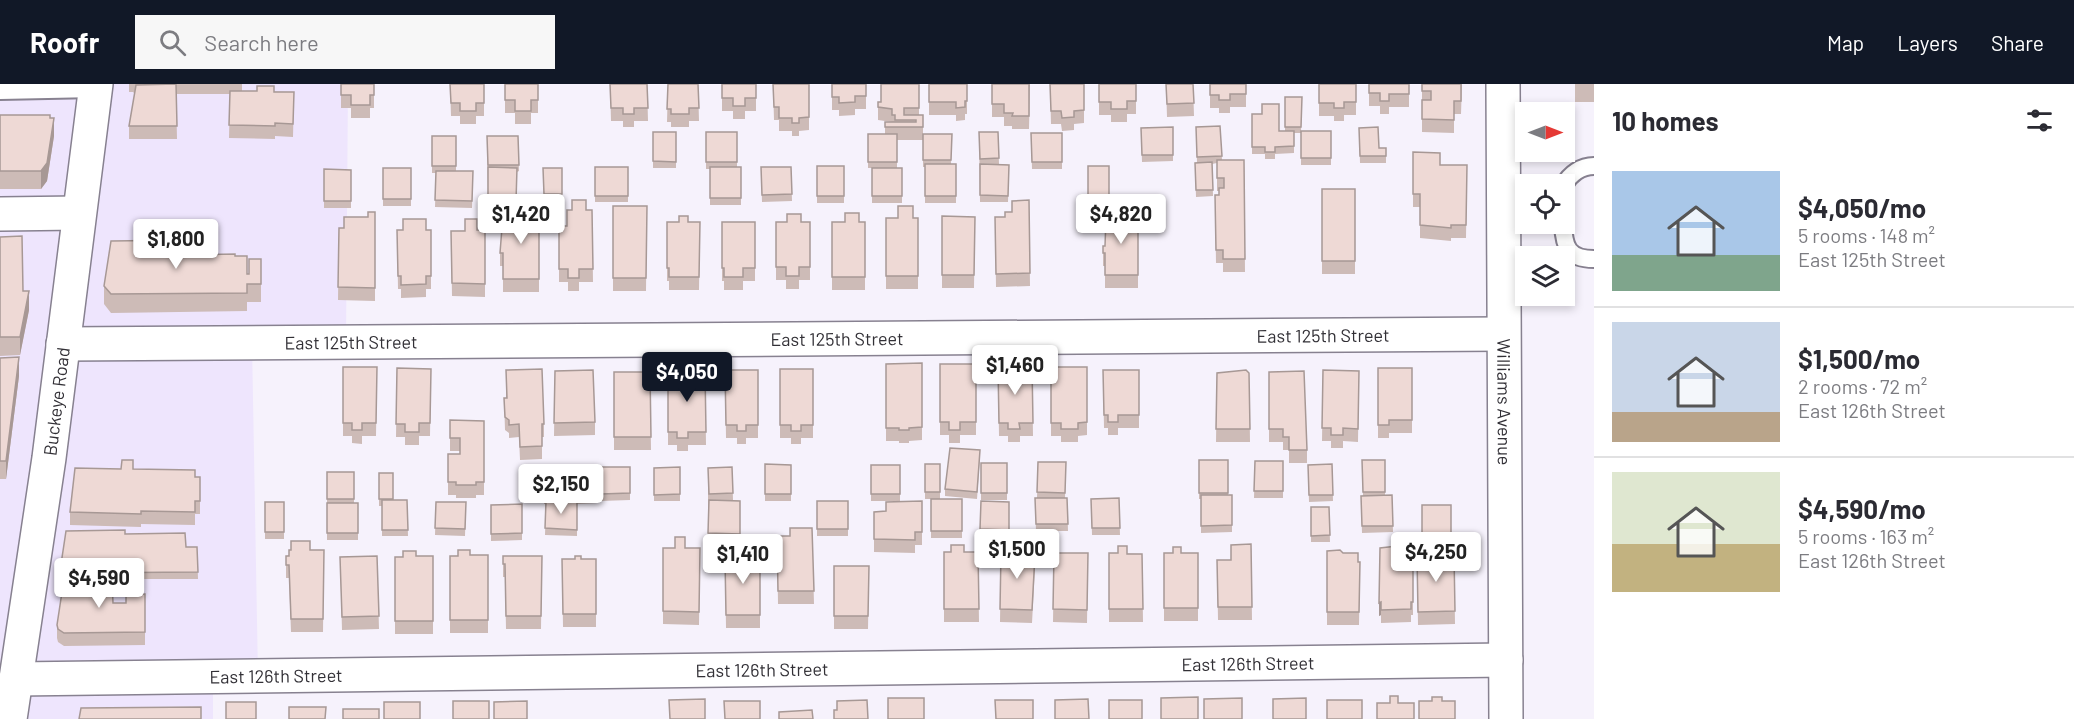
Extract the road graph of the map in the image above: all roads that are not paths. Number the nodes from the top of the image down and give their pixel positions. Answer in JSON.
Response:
{"nodes":[{"id":1,"x":1503,"y":84,"type":"edge"},
{"id":2,"x":96,"y":87,"type":"edge"},
{"id":3,"x":0,"y":91,"type":"edge"},
{"id":4,"x":1594,"y":166,"type":"edge"},
{"id":5,"x":1573,"y":174,"type":"edge"},
{"id":6,"x":79,"y":213,"type":"junction"},
{"id":7,"x":0,"y":214,"type":"edge"},
{"id":8,"x":1564,"y":234,"type":"edge"},
{"id":9,"x":1594,"y":259,"type":"edge"},
{"id":10,"x":1503,"y":334,"type":"junction"},
{"id":11,"x":63,"y":344,"type":"junction"},
{"id":12,"x":1506,"y":660,"type":"junction"},
{"id":13,"x":16,"y":679,"type":"junction"},
{"id":14,"x":10,"y":719,"type":"edge"},
{"id":15,"x":1506,"y":719,"type":"edge"}],
"edges":[{"from":1,"to":10,"type":"street","name":"Williams Avenue"},
{"from":2,"to":3,"type":"lane"},
{"from":2,"to":6,"type":"street","name":"Buckeye Road"},
{"from":4,"to":5,"type":"lane"},
{"from":6,"to":7,"type":"street"},
{"from":6,"to":11,"type":"street","name":"Buckeye Road"},
{"from":8,"to":9,"type":"lane"},
{"from":10,"to":11,"type":"street","name":"East 125th Street"},
{"from":10,"to":12,"type":"street","name":"Williams Avenue"},
{"from":11,"to":13,"type":"street","name":"Buckeye Road"},
{"from":12,"to":13,"type":"street","name":"East 126th Street"},
{"from":12,"to":15,"type":"street","name":"Williams Avenue"},
{"from":13,"to":14,"type":"street","name":"Buckeye Road"}]}
